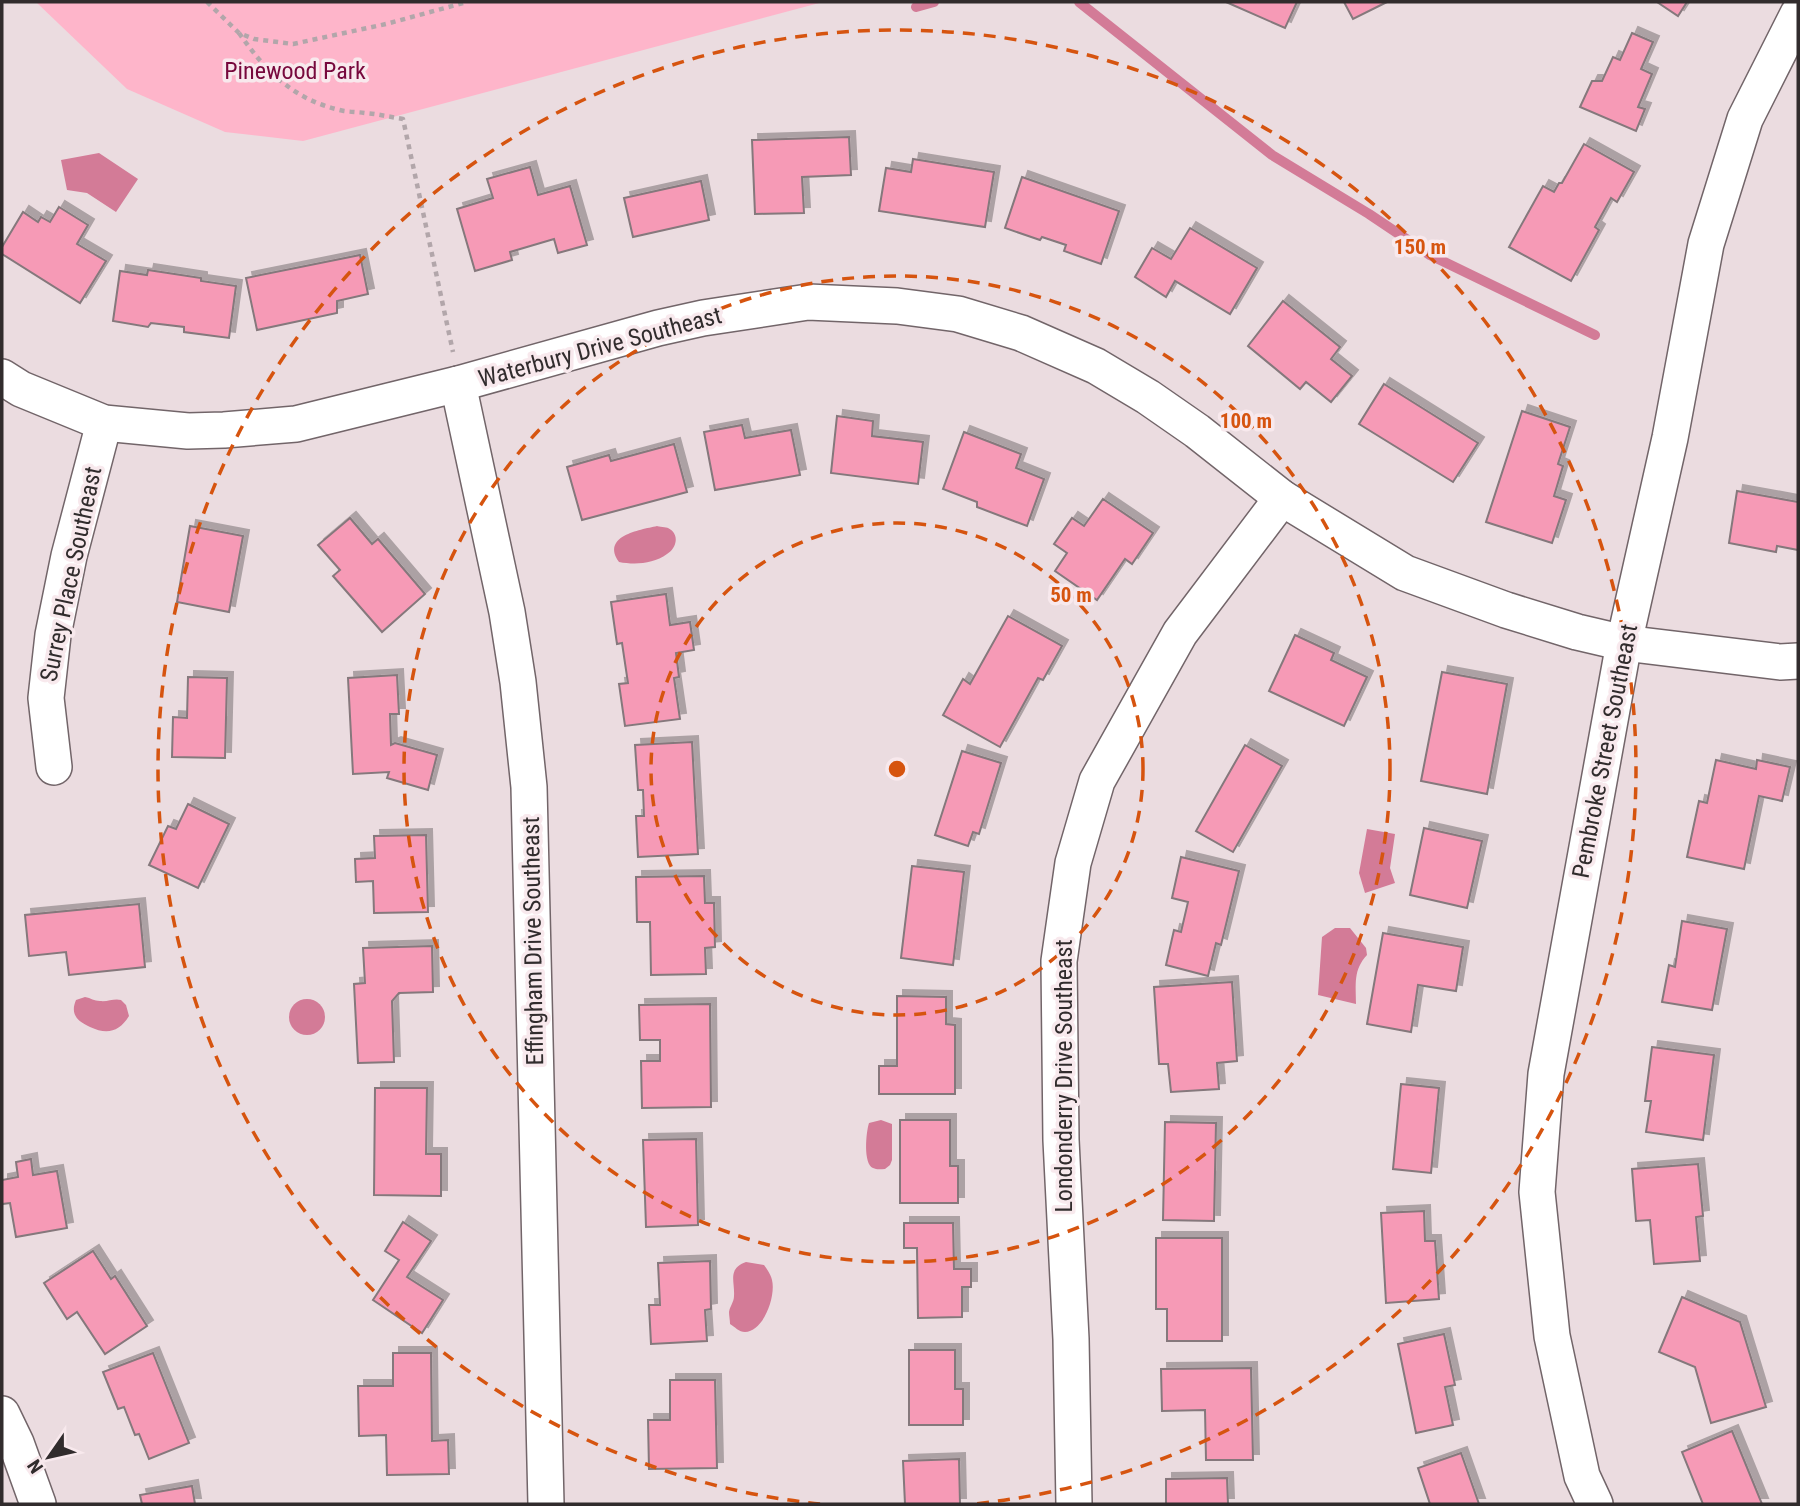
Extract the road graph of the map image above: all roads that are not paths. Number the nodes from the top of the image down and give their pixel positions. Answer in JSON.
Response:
{"nodes":[{"id":1,"x":1798,"y":14,"type":"edge"},
{"id":2,"x":2,"y":377,"type":"edge"},
{"id":3,"x":458,"y":384,"type":"junction"},
{"id":4,"x":104,"y":423,"type":"junction"},
{"id":5,"x":1282,"y":498,"type":"junction"},
{"id":6,"x":1624,"y":643,"type":"junction"},
{"id":7,"x":1798,"y":661,"type":"edge"},
{"id":8,"x":54,"y":767,"type":"dead end"},
{"id":9,"x":2,"y":1414,"type":"edge"},
{"id":10,"x":38,"y":1504,"type":"edge"},
{"id":11,"x":546,"y":1504,"type":"edge"},
{"id":12,"x":1074,"y":1504,"type":"edge"},
{"id":13,"x":1595,"y":1504,"type":"edge"}],
"edges":[{"from":1,"to":6,"type":"street","name":"Pembroke Street Southeast"},
{"from":2,"to":4,"type":"street","name":"Waterbury Drive Southeast"},
{"from":3,"to":4,"type":"street","name":"Waterbury Drive Southeast"},
{"from":3,"to":5,"type":"street","name":"Waterbury Drive Southeast"},
{"from":3,"to":11,"type":"street","name":"Effingham Drive Southeast"},
{"from":4,"to":8,"type":"street","name":"Surrey Place Southeast"},
{"from":5,"to":6,"type":"street","name":"Waterbury Drive Southeast"},
{"from":5,"to":12,"type":"street","name":"Londonderry Drive Southeast"},
{"from":6,"to":7,"type":"street","name":"Waterbury Drive Southeast"},
{"from":6,"to":13,"type":"street","name":"Pembroke Street Southeast"},
{"from":9,"to":10,"type":"street"}]}
